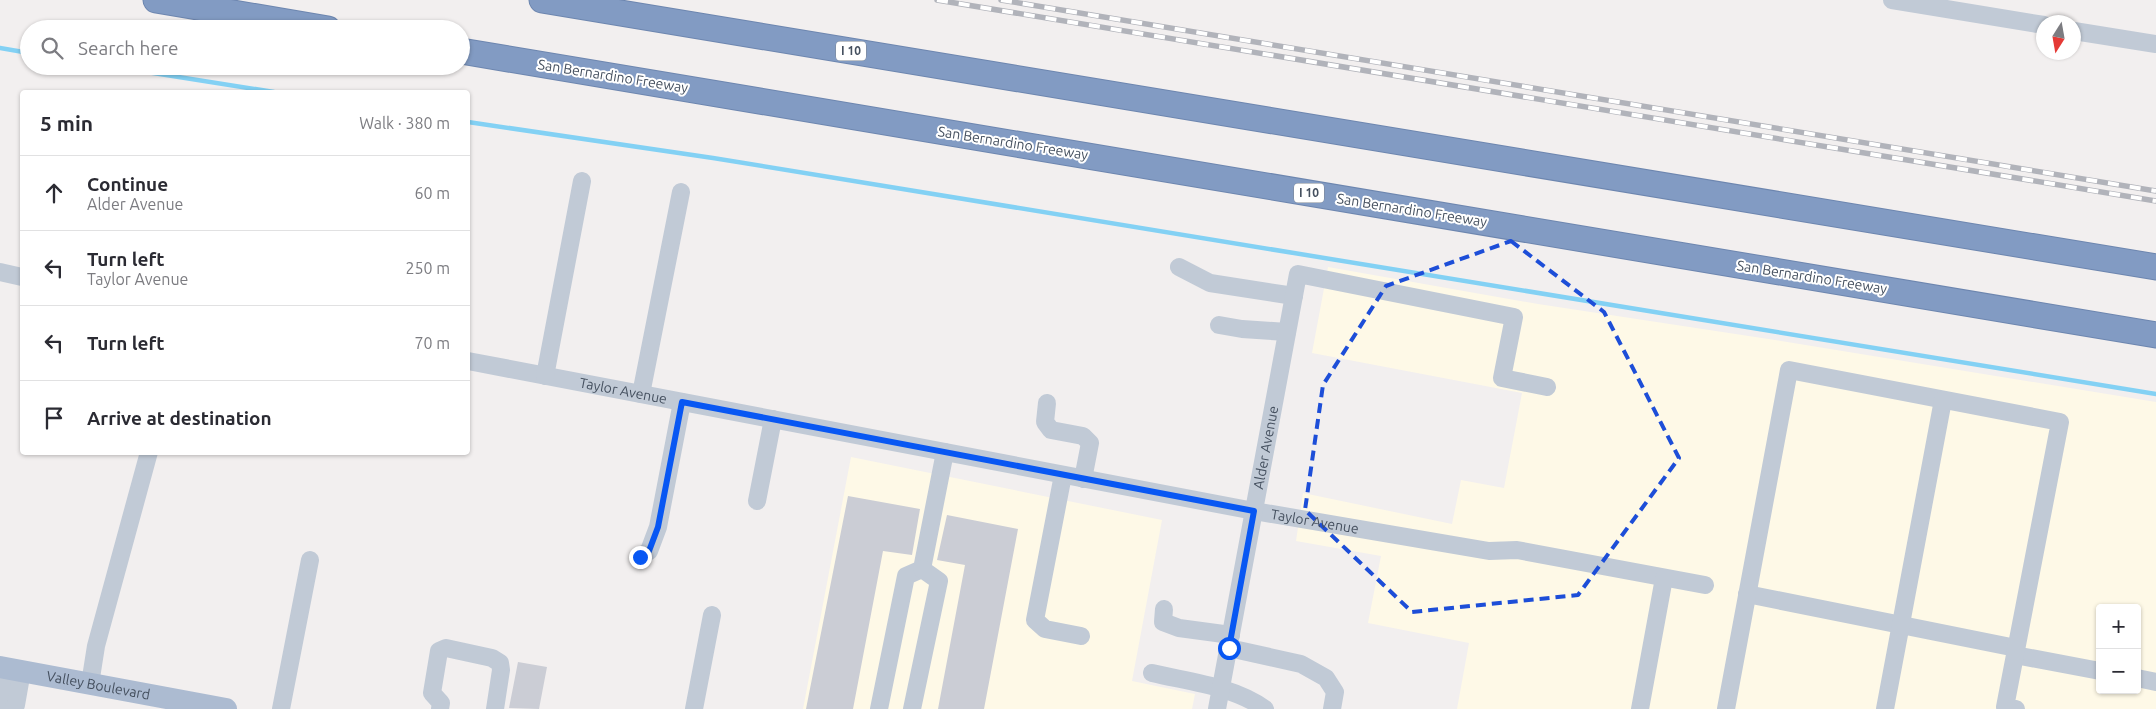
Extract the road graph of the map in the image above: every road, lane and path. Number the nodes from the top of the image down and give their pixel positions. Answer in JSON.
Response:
{"nodes":[{"id":1,"x":156,"y":0,"type":"edge"},
{"id":2,"x":542,"y":0,"type":"edge"},
{"id":3,"x":1903,"y":1,"type":"edge"},
{"id":4,"x":275,"y":20,"type":"edge"},
{"id":5,"x":2036,"y":25,"type":"edge"},
{"id":6,"x":2081,"y":31,"type":"edge"},
{"id":7,"x":2156,"y":44,"type":"edge"},
{"id":8,"x":470,"y":53,"type":"edge"},
{"id":9,"x":582,"y":181,"type":"dead end"},
{"id":10,"x":681,"y":192,"type":"dead end"},
{"id":11,"x":1179,"y":267,"type":"dead end"},
{"id":12,"x":2156,"y":268,"type":"edge"},
{"id":13,"x":0,"y":272,"type":"edge"},
{"id":14,"x":20,"y":277,"type":"edge"},
{"id":15,"x":1294,"y":296,"type":"junction"},
{"id":16,"x":1219,"y":325,"type":"dead end"},
{"id":17,"x":1288,"y":332,"type":"junction"},
{"id":18,"x":2156,"y":335,"type":"edge"},
{"id":19,"x":470,"y":362,"type":"edge"},
{"id":20,"x":545,"y":376,"type":"junction"},
{"id":21,"x":1547,"y":387,"type":"dead end"},
{"id":22,"x":641,"y":394,"type":"junction"},
{"id":23,"x":1943,"y":400,"type":"junction"},
{"id":24,"x":682,"y":402,"type":"junction"},
{"id":25,"x":1047,"y":403,"type":"dead end"},
{"id":26,"x":773,"y":419,"type":"junction"},
{"id":27,"x":945,"y":452,"type":"junction"},
{"id":28,"x":148,"y":455,"type":"edge"},
{"id":29,"x":1063,"y":475,"type":"junction"},
{"id":30,"x":1083,"y":479,"type":"junction"},
{"id":31,"x":757,"y":500,"type":"dead end"},
{"id":32,"x":1254,"y":511,"type":"junction"},
{"id":33,"x":640,"y":557,"type":"dead end"},
{"id":34,"x":310,"y":560,"type":"dead end"},
{"id":35,"x":922,"y":569,"type":"junction"},
{"id":36,"x":1664,"y":578,"type":"junction"},
{"id":37,"x":1705,"y":585,"type":"dead end"},
{"id":38,"x":1747,"y":594,"type":"junction"},
{"id":39,"x":1164,"y":609,"type":"dead end"},
{"id":40,"x":712,"y":615,"type":"dead end"},
{"id":41,"x":1900,"y":625,"type":"junction"},
{"id":42,"x":1082,"y":636,"type":"dead end"},
{"id":43,"x":1230,"y":641,"type":"junction"},
{"id":44,"x":2016,"y":651,"type":"junction"},
{"id":45,"x":10,"y":669,"type":"edge"},
{"id":46,"x":2096,"y":670,"type":"edge"},
{"id":47,"x":1152,"y":674,"type":"dead end"},
{"id":48,"x":2141,"y":679,"type":"edge"},
{"id":49,"x":2156,"y":682,"type":"edge"},
{"id":50,"x":90,"y":684,"type":"junction"},
{"id":51,"x":1221,"y":688,"type":"junction"},
{"id":52,"x":2008,"y":708,"type":"edge"},
{"id":53,"x":4,"y":709,"type":"edge"},
{"id":54,"x":13,"y":709,"type":"edge"},
{"id":55,"x":226,"y":709,"type":"edge"},
{"id":56,"x":281,"y":709,"type":"edge"},
{"id":57,"x":440,"y":709,"type":"edge"},
{"id":58,"x":495,"y":709,"type":"edge"},
{"id":59,"x":694,"y":709,"type":"edge"},
{"id":60,"x":879,"y":709,"type":"edge"},
{"id":61,"x":912,"y":709,"type":"edge"},
{"id":62,"x":1217,"y":709,"type":"edge"},
{"id":63,"x":1265,"y":709,"type":"edge"},
{"id":64,"x":1332,"y":709,"type":"edge"},
{"id":65,"x":1640,"y":709,"type":"edge"},
{"id":66,"x":1726,"y":709,"type":"edge"},
{"id":67,"x":1885,"y":709,"type":"edge"}],
"edges":[{"from":1,"to":4,"type":"highway"},
{"from":2,"to":12,"type":"highway","number":"I 10"},
{"from":3,"to":5,"type":"street"},
{"from":6,"to":7,"type":"street"},
{"from":8,"to":18,"type":"highway","name":"San Bernardino Freeway","number":"I 10"},
{"from":9,"to":20,"type":"street"},
{"from":10,"to":22,"type":"street"},
{"from":11,"to":15,"type":"street"},
{"from":13,"to":14,"type":"street"},
{"from":15,"to":17,"type":"street","name":"Alder Avenue"},
{"from":15,"to":21,"type":"street","name":"Alder Avenue"},
{"from":16,"to":17,"type":"street"},
{"from":17,"to":32,"type":"street","name":"Alder Avenue"},
{"from":19,"to":20,"type":"street","name":"Taylor Avenue"},
{"from":20,"to":22,"type":"street","name":"Taylor Avenue"},
{"from":22,"to":24,"type":"street","name":"Taylor Avenue"},
{"from":23,"to":38,"type":"street"},
{"from":23,"to":41,"type":"street"},
{"from":23,"to":44,"type":"street"},
{"from":24,"to":26,"type":"street","name":"Taylor Avenue"},
{"from":24,"to":33,"type":"street"},
{"from":25,"to":30,"type":"street"},
{"from":26,"to":27,"type":"street","name":"Taylor Avenue"},
{"from":26,"to":31,"type":"street"},
{"from":27,"to":29,"type":"street","name":"Taylor Avenue"},
{"from":27,"to":35,"type":"street"},
{"from":28,"to":50,"type":"street"},
{"from":29,"to":30,"type":"street","name":"Taylor Avenue"},
{"from":29,"to":42,"type":"street"},
{"from":30,"to":32,"type":"street","name":"Taylor Avenue"},
{"from":32,"to":36,"type":"street","name":"Taylor Avenue"},
{"from":32,"to":43,"type":"street","name":"Alder Avenue"},
{"from":34,"to":56,"type":"street"},
{"from":35,"to":60,"type":"street"},
{"from":35,"to":61,"type":"street"},
{"from":36,"to":37,"type":"street","name":"Taylor Avenue"},
{"from":36,"to":65,"type":"street"},
{"from":38,"to":41,"type":"street"},
{"from":38,"to":66,"type":"street"},
{"from":39,"to":43,"type":"street"},
{"from":40,"to":59,"type":"street"},
{"from":41,"to":44,"type":"street"},
{"from":41,"to":67,"type":"street"},
{"from":43,"to":51,"type":"street","name":"Alder Avenue"},
{"from":43,"to":64,"type":"street"},
{"from":44,"to":46,"type":"street"},
{"from":44,"to":52,"type":"street"},
{"from":45,"to":50,"type":"main road","name":"Valley Boulevard"},
{"from":45,"to":53,"type":"street"},
{"from":45,"to":54,"type":"street"},
{"from":47,"to":51,"type":"street"},
{"from":48,"to":49,"type":"street"},
{"from":50,"to":55,"type":"main road","name":"Valley Boulevard"},
{"from":51,"to":62,"type":"street","name":"Alder Avenue"},
{"from":51,"to":63,"type":"street"},
{"from":57,"to":58,"type":"street"}]}
